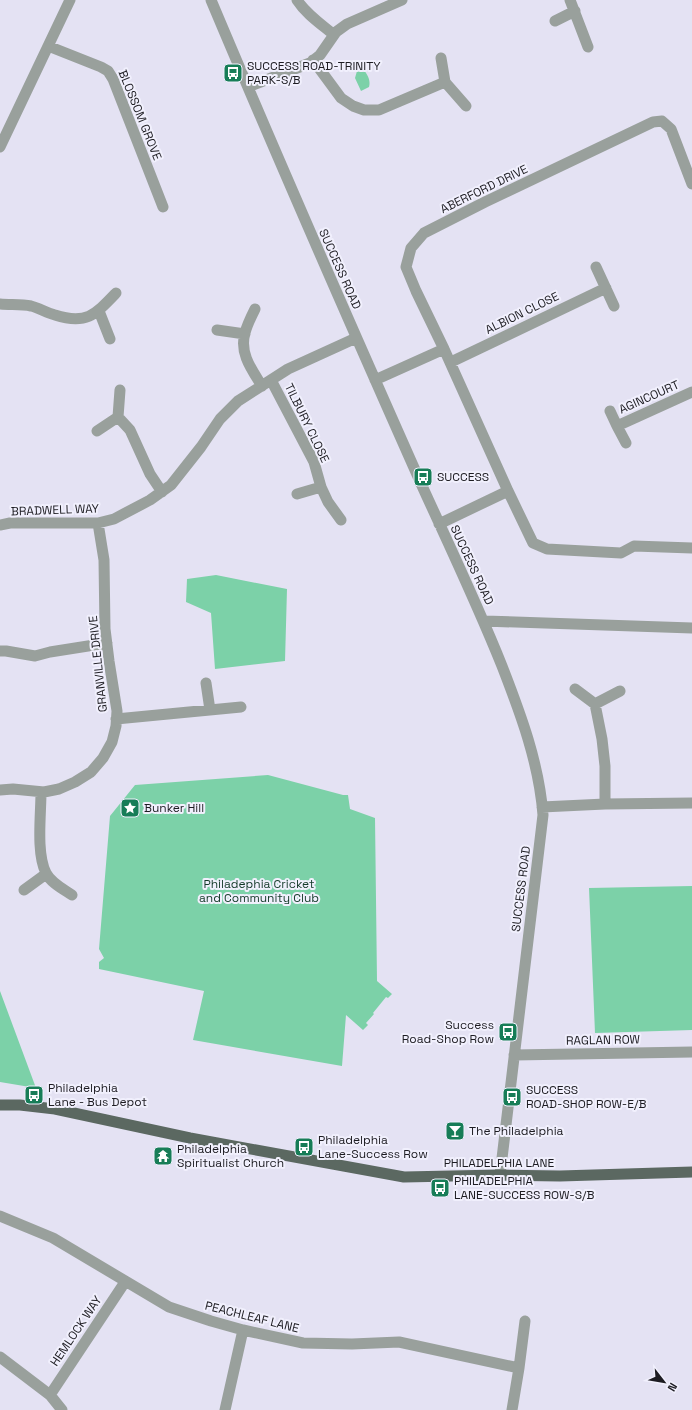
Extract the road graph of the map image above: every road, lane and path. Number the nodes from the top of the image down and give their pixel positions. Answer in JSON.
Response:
{"nodes":[{"id":1,"x":70,"y":0,"type":"edge"},
{"id":2,"x":211,"y":0,"type":"edge"},
{"id":3,"x":297,"y":0,"type":"edge"},
{"id":4,"x":402,"y":0,"type":"edge"},
{"id":5,"x":570,"y":0,"type":"edge"},
{"id":6,"x":575,"y":11,"type":"junction"},
{"id":7,"x":555,"y":21,"type":"dead end"},
{"id":8,"x":334,"y":35,"type":"junction"},
{"id":9,"x":48,"y":46,"type":"junction"},
{"id":10,"x":588,"y":47,"type":"dead end"},
{"id":11,"x":441,"y":58,"type":"dead end"},
{"id":12,"x":313,"y":60,"type":"junction"},
{"id":13,"x":445,"y":82,"type":"junction"},
{"id":14,"x":248,"y":87,"type":"junction"},
{"id":15,"x":466,"y":106,"type":"dead end"},
{"id":16,"x":0,"y":147,"type":"edge"},
{"id":17,"x":692,"y":184,"type":"edge"},
{"id":18,"x":163,"y":207,"type":"dead end"},
{"id":19,"x":596,"y":267,"type":"dead end"},
{"id":20,"x":606,"y":288,"type":"junction"},
{"id":21,"x":116,"y":293,"type":"dead end"},
{"id":22,"x":0,"y":304,"type":"edge"},
{"id":23,"x":614,"y":306,"type":"dead end"},
{"id":24,"x":254,"y":309,"type":"dead end"},
{"id":25,"x":99,"y":311,"type":"junction"},
{"id":26,"x":217,"y":330,"type":"dead end"},
{"id":27,"x":245,"y":334,"type":"junction"},
{"id":28,"x":356,"y":338,"type":"junction"},
{"id":29,"x":110,"y":339,"type":"dead end"},
{"id":30,"x":444,"y":349,"type":"junction"},
{"id":31,"x":451,"y":362,"type":"junction"},
{"id":32,"x":375,"y":380,"type":"junction"},
{"id":33,"x":267,"y":383,"type":"junction"},
{"id":34,"x":120,"y":390,"type":"dead end"},
{"id":35,"x":692,"y":392,"type":"edge"},
{"id":36,"x":610,"y":411,"type":"dead end"},
{"id":37,"x":118,"y":417,"type":"junction"},
{"id":38,"x":617,"y":426,"type":"junction"},
{"id":39,"x":97,"y":431,"type":"dead end"},
{"id":40,"x":626,"y":442,"type":"dead end"},
{"id":41,"x":321,"y":487,"type":"junction"},
{"id":42,"x":508,"y":491,"type":"junction"},
{"id":43,"x":162,"y":492,"type":"junction"},
{"id":44,"x":297,"y":494,"type":"dead end"},
{"id":45,"x":341,"y":520,"type":"dead end"},
{"id":46,"x":98,"y":523,"type":"junction"},
{"id":47,"x":439,"y":524,"type":"junction"},
{"id":48,"x":0,"y":525,"type":"edge"},
{"id":49,"x":692,"y":548,"type":"edge"},
{"id":50,"x":484,"y":621,"type":"junction"},
{"id":51,"x":692,"y":628,"type":"edge"},
{"id":52,"x":107,"y":643,"type":"junction"},
{"id":53,"x":0,"y":651,"type":"edge"},
{"id":54,"x":206,"y":684,"type":"dead end"},
{"id":55,"x":575,"y":689,"type":"dead end"},
{"id":56,"x":620,"y":691,"type":"dead end"},
{"id":57,"x":596,"y":704,"type":"junction"},
{"id":58,"x":241,"y":707,"type":"dead end"},
{"id":59,"x":210,"y":710,"type":"junction"},
{"id":60,"x":116,"y":719,"type":"junction"},
{"id":61,"x":0,"y":790,"type":"edge"},
{"id":62,"x":41,"y":792,"type":"junction"},
{"id":63,"x":692,"y":803,"type":"edge"},
{"id":64,"x":605,"y":804,"type":"junction"},
{"id":65,"x":542,"y":807,"type":"junction"},
{"id":66,"x":46,"y":874,"type":"junction"},
{"id":67,"x":24,"y":890,"type":"dead end"},
{"id":68,"x":72,"y":895,"type":"dead end"},
{"id":69,"x":692,"y":1052,"type":"edge"},
{"id":70,"x":514,"y":1055,"type":"junction"},
{"id":71,"x":0,"y":1105,"type":"edge"},
{"id":72,"x":692,"y":1172,"type":"edge"},
{"id":73,"x":500,"y":1175,"type":"junction"},
{"id":74,"x":0,"y":1216,"type":"edge"},
{"id":75,"x":125,"y":1282,"type":"junction"},
{"id":76,"x":525,"y":1322,"type":"dead end"},
{"id":77,"x":243,"y":1330,"type":"junction"},
{"id":78,"x":0,"y":1357,"type":"edge"},
{"id":79,"x":519,"y":1368,"type":"junction"},
{"id":80,"x":50,"y":1395,"type":"junction"},
{"id":81,"x":62,"y":1410,"type":"edge"},
{"id":82,"x":225,"y":1410,"type":"edge"},
{"id":83,"x":512,"y":1410,"type":"edge"}],
"edges":[{"from":1,"to":9,"type":"street"},
{"from":2,"to":14,"type":"street","name":"SUCCESS ROAD"},
{"from":3,"to":8,"type":"street"},
{"from":4,"to":8,"type":"street"},
{"from":5,"to":6,"type":"street"},
{"from":6,"to":7,"type":"street"},
{"from":6,"to":10,"type":"street"},
{"from":8,"to":12,"type":"street"},
{"from":9,"to":16,"type":"street"},
{"from":9,"to":18,"type":"street","name":"BLOSSOM GROVE"},
{"from":11,"to":13,"type":"street"},
{"from":12,"to":13,"type":"street"},
{"from":12,"to":14,"type":"street"},
{"from":13,"to":15,"type":"street"},
{"from":14,"to":28,"type":"street","name":"SUCCESS ROAD"},
{"from":17,"to":30,"type":"street","name":"ABERFORD DRIVE"},
{"from":19,"to":20,"type":"street"},
{"from":20,"to":23,"type":"street"},
{"from":20,"to":31,"type":"street","name":"ALBION CLOSE"},
{"from":21,"to":25,"type":"street"},
{"from":22,"to":25,"type":"street"},
{"from":24,"to":27,"type":"street","name":"TILBURY CLOSE"},
{"from":25,"to":29,"type":"street"},
{"from":26,"to":27,"type":"street"},
{"from":27,"to":33,"type":"street","name":"TILBURY CLOSE"},
{"from":28,"to":32,"type":"street","name":"SUCCESS ROAD"},
{"from":28,"to":33,"type":"street","name":"BRADWELL WAY"},
{"from":30,"to":31,"type":"street","name":"ABERFORD DRIVE"},
{"from":30,"to":32,"type":"street"},
{"from":31,"to":42,"type":"street","name":"ABERFORD DRIVE"},
{"from":32,"to":47,"type":"street","name":"SUCCESS ROAD"},
{"from":33,"to":41,"type":"street","name":"TILBURY CLOSE"},
{"from":33,"to":43,"type":"street","name":"BRADWELL WAY"},
{"from":34,"to":37,"type":"street"},
{"from":35,"to":38,"type":"street","name":"AGINCOURT"},
{"from":36,"to":38,"type":"street","name":"AGINCOURT"},
{"from":37,"to":39,"type":"street"},
{"from":37,"to":43,"type":"street"},
{"from":38,"to":40,"type":"street","name":"AGINCOURT"},
{"from":41,"to":44,"type":"street"},
{"from":41,"to":45,"type":"street","name":"TILBURY CLOSE"},
{"from":42,"to":47,"type":"street"},
{"from":42,"to":49,"type":"street","name":"ABERFORD DRIVE"},
{"from":43,"to":46,"type":"street","name":"BRADWELL WAY"},
{"from":46,"to":48,"type":"street","name":"BRADWELL WAY"},
{"from":46,"to":52,"type":"street","name":"GRANVILLE DRIVE"},
{"from":47,"to":50,"type":"street","name":"SUCCESS ROAD"},
{"from":50,"to":51,"type":"street"},
{"from":50,"to":65,"type":"street","name":"SUCCESS ROAD"},
{"from":52,"to":53,"type":"street"},
{"from":52,"to":60,"type":"street","name":"GRANVILLE DRIVE"},
{"from":54,"to":59,"type":"street"},
{"from":55,"to":57,"type":"street"},
{"from":56,"to":57,"type":"street"},
{"from":57,"to":64,"type":"street"},
{"from":58,"to":59,"type":"street"},
{"from":59,"to":60,"type":"street"},
{"from":60,"to":62,"type":"street","name":"GRANVILLE DRIVE"},
{"from":61,"to":62,"type":"street","name":"GRANVILLE DRIVE"},
{"from":62,"to":66,"type":"street"},
{"from":63,"to":64,"type":"street"},
{"from":64,"to":65,"type":"street"},
{"from":65,"to":70,"type":"street","name":"SUCCESS ROAD"},
{"from":66,"to":67,"type":"street"},
{"from":66,"to":68,"type":"street"},
{"from":69,"to":70,"type":"street","name":"RAGLAN ROW"},
{"from":70,"to":73,"type":"street","name":"SUCCESS ROAD"},
{"from":71,"to":73,"type":"main road","name":"PHILADELPHIA LANE"},
{"from":72,"to":73,"type":"main road","name":"PHILADELPHIA LANE"},
{"from":74,"to":75,"type":"street","name":"PEACHLEAF LANE"},
{"from":75,"to":77,"type":"street","name":"PEACHLEAF LANE"},
{"from":75,"to":80,"type":"street","name":"HEMLOCK WAY"},
{"from":76,"to":79,"type":"street"},
{"from":77,"to":79,"type":"street","name":"PEACHLEAF LANE"},
{"from":77,"to":82,"type":"street"},
{"from":78,"to":80,"type":"street"},
{"from":79,"to":83,"type":"street"},
{"from":80,"to":81,"type":"street"}]}
